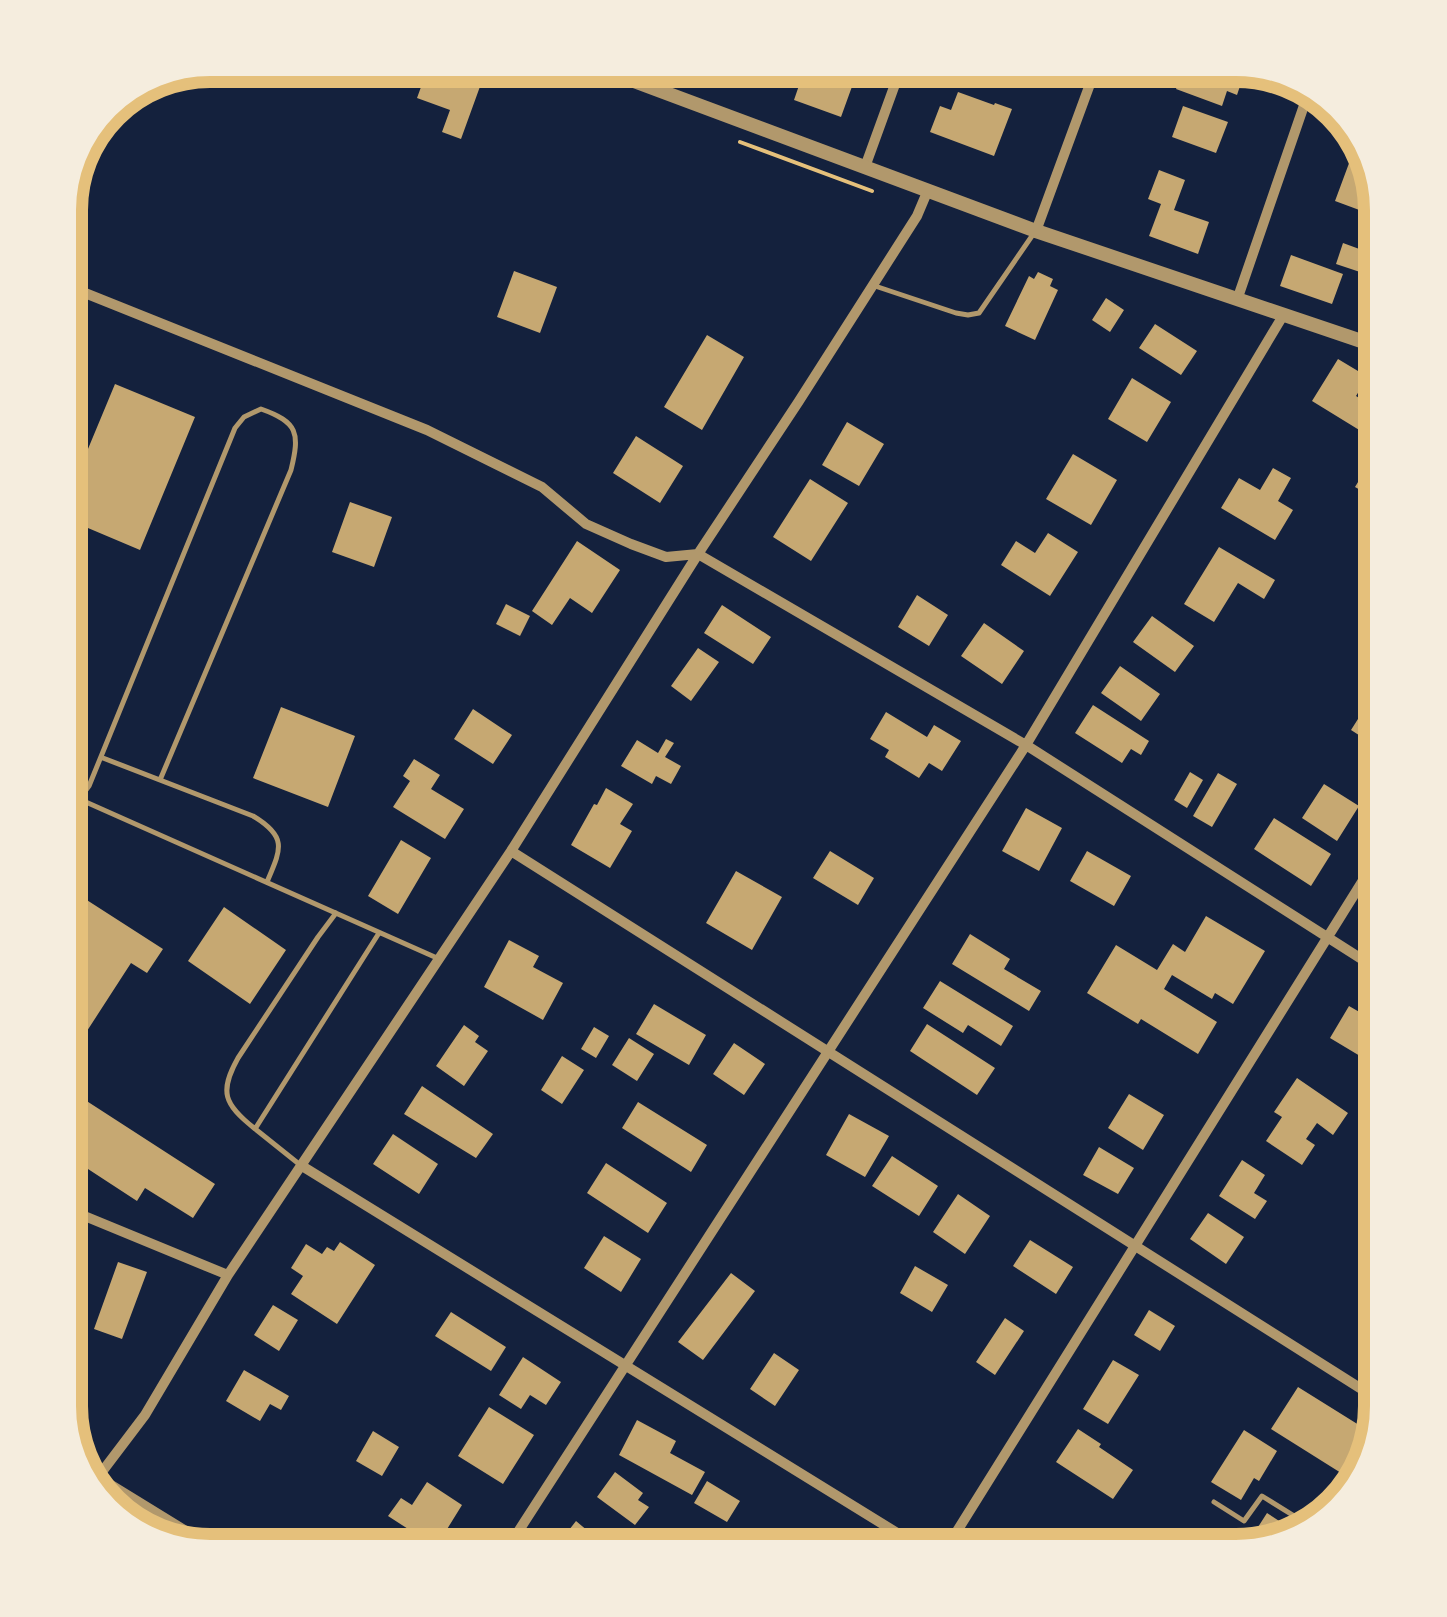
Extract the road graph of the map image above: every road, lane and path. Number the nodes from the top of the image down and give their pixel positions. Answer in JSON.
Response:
{"nodes":[{"id":1,"x":638,"y":82,"type":"edge"},
{"id":2,"x":896,"y":83,"type":"edge"},
{"id":3,"x":1090,"y":83,"type":"edge"},
{"id":4,"x":1305,"y":102,"type":"edge"},
{"id":5,"x":865,"y":167,"type":"junction"},
{"id":6,"x":928,"y":190,"type":"junction"},
{"id":7,"x":1036,"y":231,"type":"junction"},
{"id":8,"x":872,"y":285,"type":"junction"},
{"id":9,"x":83,"y":292,"type":"edge"},
{"id":10,"x":1238,"y":300,"type":"junction"},
{"id":11,"x":1284,"y":314,"type":"junction"},
{"id":12,"x":1364,"y":342,"type":"edge"},
{"id":13,"x":698,"y":554,"type":"junction"},
{"id":14,"x":1026,"y":745,"type":"junction"},
{"id":15,"x":102,"y":757,"type":"junction"},
{"id":16,"x":160,"y":780,"type":"junction"},
{"id":17,"x":83,"y":796,"type":"edge"},
{"id":18,"x":83,"y":802,"type":"edge"},
{"id":19,"x":511,"y":851,"type":"junction"},
{"id":20,"x":1364,"y":878,"type":"edge"},
{"id":21,"x":267,"y":882,"type":"junction"},
{"id":22,"x":336,"y":913,"type":"junction"},
{"id":23,"x":380,"y":932,"type":"junction"},
{"id":24,"x":1326,"y":936,"type":"junction"},
{"id":25,"x":438,"y":959,"type":"junction"},
{"id":26,"x":1364,"y":960,"type":"edge"},
{"id":27,"x":827,"y":1051,"type":"junction"},
{"id":28,"x":255,"y":1129,"type":"junction"},
{"id":29,"x":302,"y":1166,"type":"junction"},
{"id":30,"x":82,"y":1215,"type":"edge"},
{"id":31,"x":1134,"y":1245,"type":"junction"},
{"id":32,"x":228,"y":1275,"type":"junction"},
{"id":33,"x":627,"y":1365,"type":"junction"},
{"id":34,"x":1364,"y":1391,"type":"edge"},
{"id":35,"x":102,"y":1472,"type":"edge"},
{"id":36,"x":117,"y":1492,"type":"edge"},
{"id":37,"x":1214,"y":1502,"type":"dead end"},
{"id":38,"x":1298,"y":1518,"type":"edge"},
{"id":39,"x":174,"y":1523,"type":"junction"},
{"id":40,"x":170,"y":1528,"type":"edge"},
{"id":41,"x":189,"y":1532,"type":"edge"},
{"id":42,"x":517,"y":1534,"type":"edge"},
{"id":43,"x":899,"y":1534,"type":"edge"},
{"id":44,"x":955,"y":1534,"type":"edge"}],
"edges":[{"from":1,"to":5,"type":"street"},
{"from":2,"to":5,"type":"street"},
{"from":3,"to":7,"type":"street"},
{"from":4,"to":10,"type":"street"},
{"from":5,"to":6,"type":"street"},
{"from":6,"to":7,"type":"street"},
{"from":6,"to":8,"type":"street"},
{"from":7,"to":8,"type":"lane"},
{"from":7,"to":10,"type":"street"},
{"from":8,"to":13,"type":"street"},
{"from":9,"to":13,"type":"street"},
{"from":10,"to":11,"type":"street"},
{"from":11,"to":12,"type":"street"},
{"from":11,"to":14,"type":"street"},
{"from":13,"to":14,"type":"street"},
{"from":13,"to":19,"type":"street"},
{"from":14,"to":24,"type":"street"},
{"from":14,"to":27,"type":"street"},
{"from":15,"to":16,"type":"lane"},
{"from":15,"to":16,"type":"lane"},
{"from":15,"to":17,"type":"lane"},
{"from":16,"to":21,"type":"lane"},
{"from":18,"to":21,"type":"lane"},
{"from":19,"to":25,"type":"street"},
{"from":19,"to":27,"type":"street"},
{"from":20,"to":24,"type":"street"},
{"from":21,"to":22,"type":"lane"},
{"from":22,"to":23,"type":"lane"},
{"from":22,"to":28,"type":"lane"},
{"from":23,"to":25,"type":"lane"},
{"from":23,"to":28,"type":"lane"},
{"from":24,"to":26,"type":"street"},
{"from":24,"to":31,"type":"street"},
{"from":25,"to":29,"type":"street"},
{"from":27,"to":31,"type":"street"},
{"from":27,"to":33,"type":"street"},
{"from":28,"to":29,"type":"lane"},
{"from":29,"to":32,"type":"street"},
{"from":29,"to":33,"type":"street"},
{"from":30,"to":32,"type":"street"},
{"from":31,"to":34,"type":"street"},
{"from":31,"to":44,"type":"street"},
{"from":32,"to":35,"type":"street"},
{"from":33,"to":42,"type":"street"},
{"from":33,"to":43,"type":"street"},
{"from":36,"to":39,"type":"street"},
{"from":37,"to":38,"type":"lane"},
{"from":39,"to":40,"type":"lane"},
{"from":39,"to":41,"type":"street"}]}
